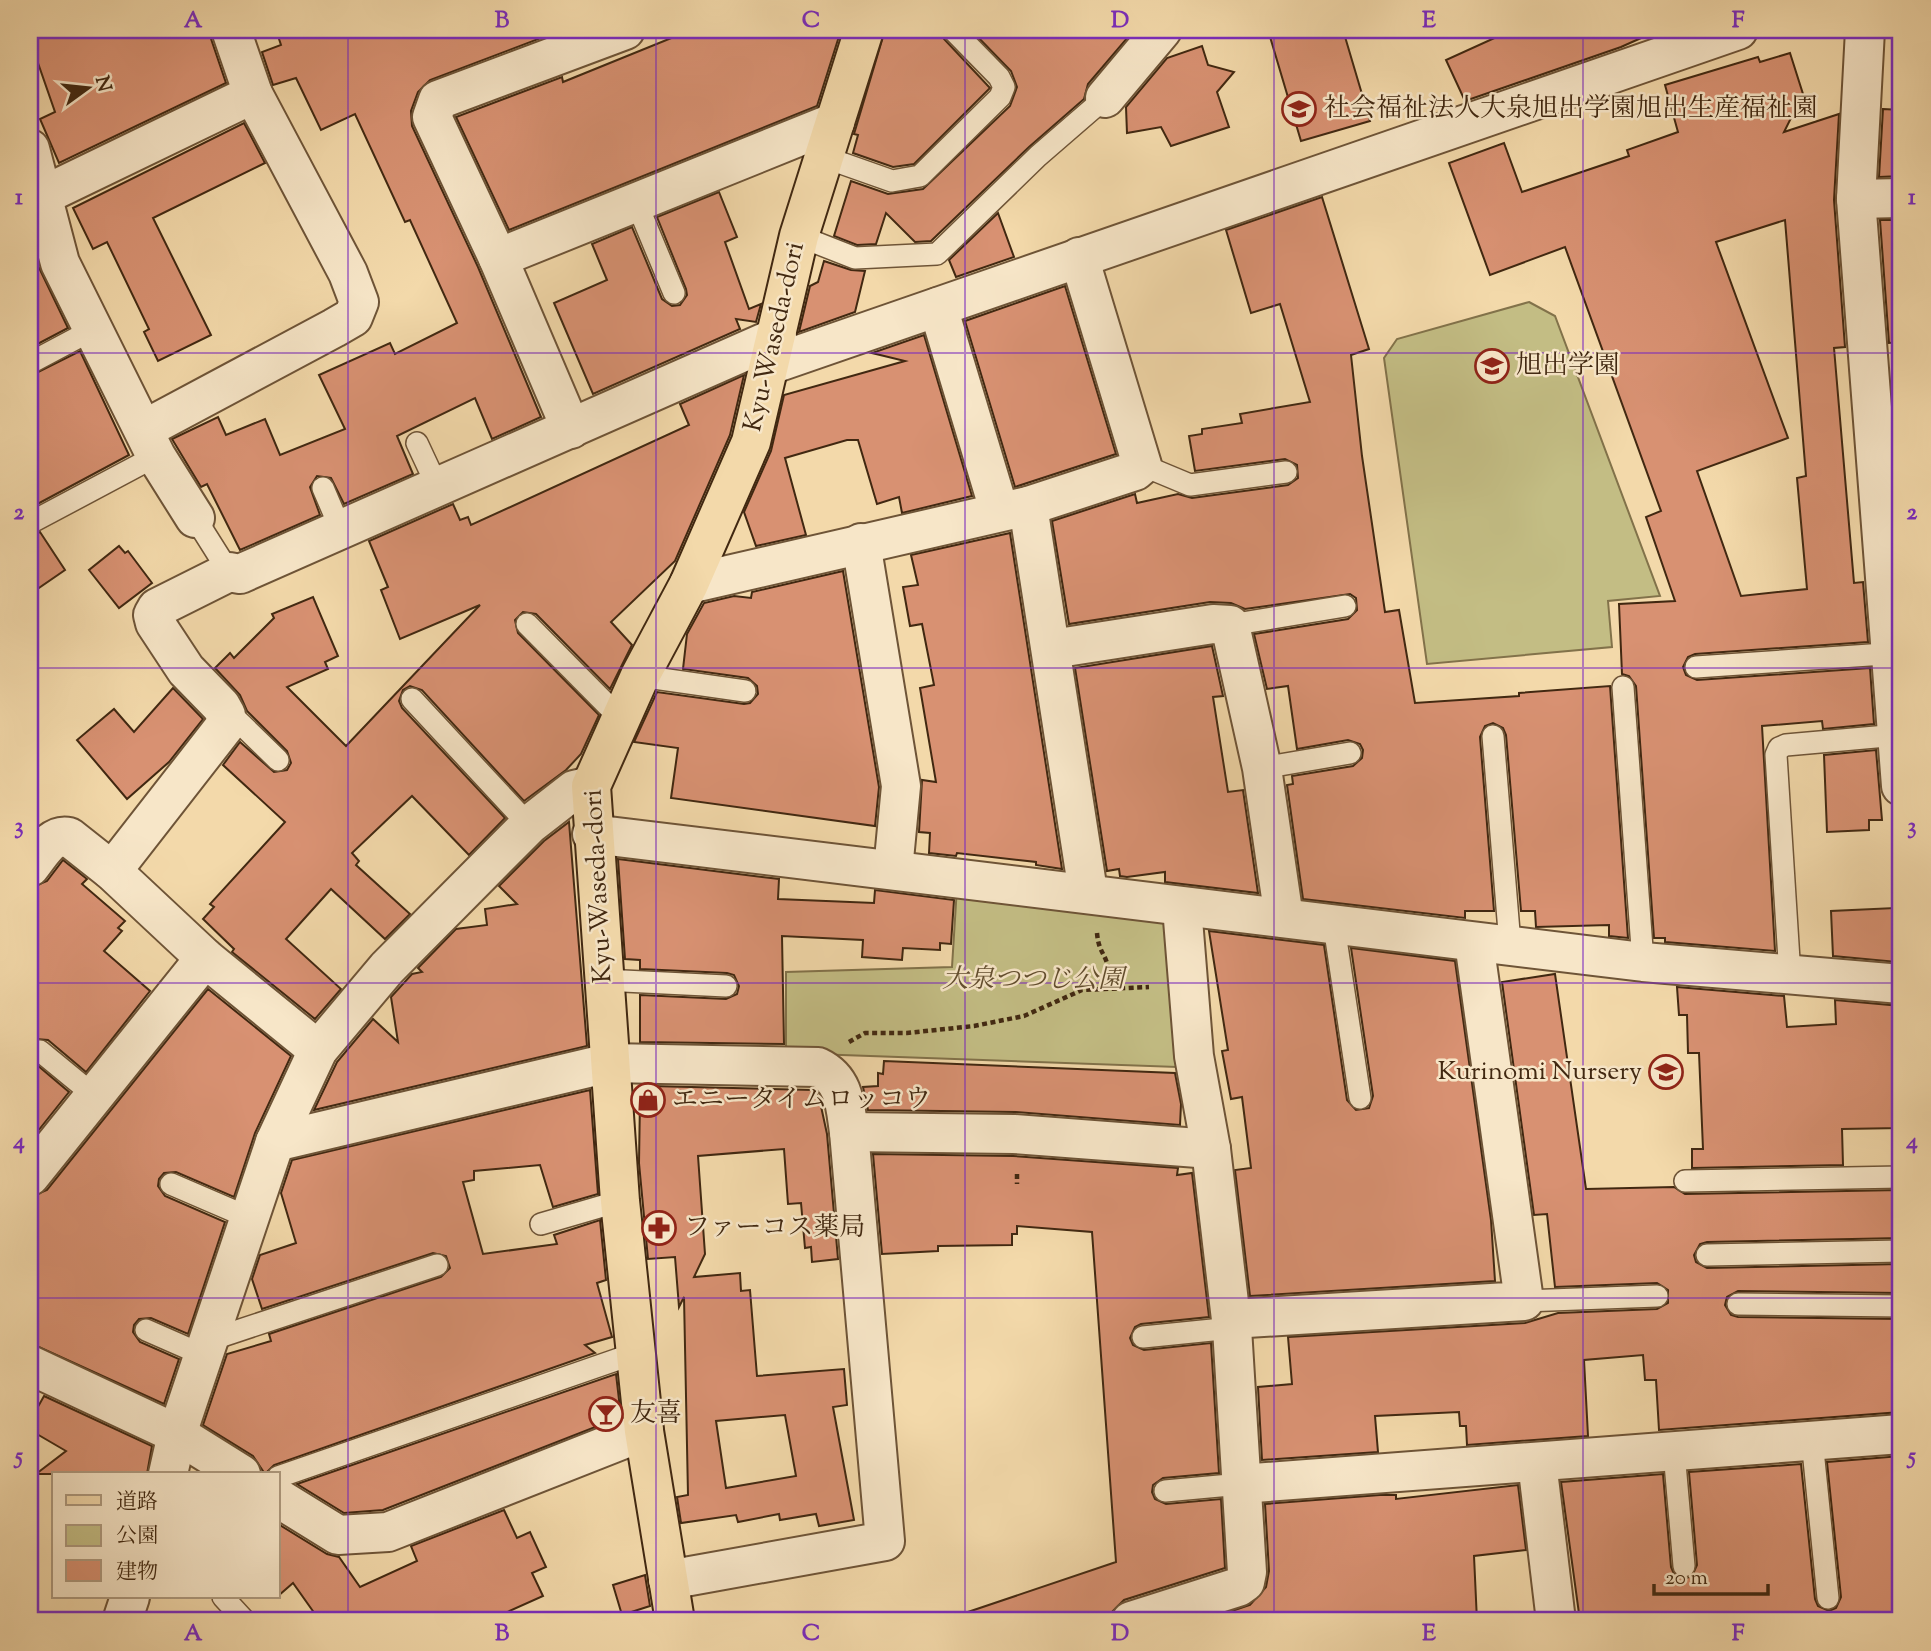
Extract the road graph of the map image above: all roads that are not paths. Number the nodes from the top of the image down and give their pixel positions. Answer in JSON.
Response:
{"nodes":[{"id":1,"x":231,"y":30,"type":"edge"},
{"id":2,"x":625,"y":30,"type":"edge"},
{"id":3,"x":864,"y":30,"type":"edge"},
{"id":4,"x":953,"y":30,"type":"edge"},
{"id":5,"x":1162,"y":30,"type":"edge"},
{"id":6,"x":1738,"y":30,"type":"edge"},
{"id":7,"x":1864,"y":30,"type":"edge"},
{"id":8,"x":253,"y":94,"type":"junction"},
{"id":9,"x":1105,"y":98,"type":"joint"},
{"id":10,"x":829,"y":140,"type":"junction"},
{"id":11,"x":34,"y":170,"type":"edge"},
{"id":12,"x":1901,"y":198,"type":"edge"},
{"id":13,"x":1856,"y":199,"type":"junction"},
{"id":14,"x":637,"y":204,"type":"junction"},
{"id":15,"x":799,"y":236,"type":"junction"},
{"id":16,"x":1079,"y":257,"type":"junction"},
{"id":17,"x":498,"y":258,"type":"junction"},
{"id":18,"x":674,"y":293,"type":"dead end"},
{"id":19,"x":938,"y":307,"type":"junction"},
{"id":20,"x":92,"y":330,"type":"junction"},
{"id":21,"x":773,"y":351,"type":"junction"},
{"id":22,"x":30,"y":363,"type":"edge"},
{"id":23,"x":1886,"y":409,"type":"edge"},
{"id":24,"x":572,"y":429,"type":"junction"},
{"id":25,"x":150,"y":443,"type":"junction"},
{"id":26,"x":417,"y":443,"type":"dead end"},
{"id":27,"x":1142,"y":465,"type":"junction"},
{"id":28,"x":1286,"y":472,"type":"dead end"},
{"id":29,"x":323,"y":488,"type":"dead end"},
{"id":30,"x":438,"y":488,"type":"junction"},
{"id":31,"x":1014,"y":508,"type":"junction"},
{"id":32,"x":195,"y":518,"type":"joint"},
{"id":33,"x":30,"y":523,"type":"edge"},
{"id":34,"x":341,"y":530,"type":"junction"},
{"id":35,"x":861,"y":543,"type":"junction"},
{"id":36,"x":229,"y":572,"type":"junction"},
{"id":37,"x":689,"y":584,"type":"junction"},
{"id":38,"x":1345,"y":606,"type":"dead end"},
{"id":39,"x":527,"y":624,"type":"dead end"},
{"id":40,"x":1230,"y":625,"type":"junction"},
{"id":41,"x":1052,"y":649,"type":"junction"},
{"id":42,"x":1896,"y":653,"type":"edge"},
{"id":43,"x":1696,"y":667,"type":"dead end"},
{"id":44,"x":640,"y":676,"type":"junction"},
{"id":45,"x":1623,"y":687,"type":"dead end"},
{"id":46,"x":745,"y":691,"type":"dead end"},
{"id":47,"x":412,"y":699,"type":"dead end"},
{"id":48,"x":226,"y":715,"type":"junction"},
{"id":49,"x":620,"y":718,"type":"junction"},
{"id":50,"x":1898,"y":735,"type":"junction"},
{"id":51,"x":1493,"y":736,"type":"dead end"},
{"id":52,"x":1350,"y":753,"type":"dead end"},
{"id":53,"x":278,"y":760,"type":"dead end"},
{"id":54,"x":1262,"y":768,"type":"junction"},
{"id":55,"x":592,"y":786,"type":"junction"},
{"id":56,"x":1901,"y":786,"type":"edge"},
{"id":57,"x":529,"y":825,"type":"junction"},
{"id":58,"x":593,"y":834,"type":"junction"},
{"id":59,"x":30,"y":867,"type":"edge"},
{"id":60,"x":893,"y":870,"type":"junction"},
{"id":61,"x":112,"y":871,"type":"junction"},
{"id":62,"x":1095,"y":893,"type":"junction"},
{"id":63,"x":1182,"y":907,"type":"junction"},
{"id":64,"x":1284,"y":918,"type":"junction"},
{"id":65,"x":1334,"y":926,"type":"junction"},
{"id":66,"x":1492,"y":943,"type":"junction"},
{"id":67,"x":205,"y":958,"type":"junction"},
{"id":68,"x":1643,"y":962,"type":"junction"},
{"id":69,"x":1790,"y":976,"type":"junction"},
{"id":70,"x":603,"y":980,"type":"junction"},
{"id":71,"x":1901,"y":984,"type":"edge"},
{"id":72,"x":726,"y":986,"type":"dead end"},
{"id":73,"x":318,"y":1050,"type":"junction"},
{"id":74,"x":40,"y":1051,"type":"dead end"},
{"id":75,"x":610,"y":1063,"type":"junction"},
{"id":76,"x":96,"y":1097,"type":"junction"},
{"id":77,"x":1360,"y":1098,"type":"dead end"},
{"id":78,"x":849,"y":1132,"type":"junction"},
{"id":79,"x":275,"y":1142,"type":"junction"},
{"id":80,"x":1211,"y":1149,"type":"junction"},
{"id":81,"x":30,"y":1176,"type":"edge"},
{"id":82,"x":1901,"y":1177,"type":"edge"},
{"id":83,"x":1685,"y":1181,"type":"dead end"},
{"id":84,"x":171,"y":1184,"type":"dead end"},
{"id":85,"x":620,"y":1200,"type":"junction"},
{"id":86,"x":250,"y":1218,"type":"junction"},
{"id":87,"x":541,"y":1224,"type":"dead end"},
{"id":88,"x":1901,"y":1251,"type":"edge"},
{"id":89,"x":1707,"y":1255,"type":"dead end"},
{"id":90,"x":437,"y":1265,"type":"dead end"},
{"id":91,"x":1657,"y":1296,"type":"dead end"},
{"id":92,"x":1524,"y":1301,"type":"junction"},
{"id":93,"x":1738,"y":1304,"type":"dead end"},
{"id":94,"x":1901,"y":1306,"type":"edge"},
{"id":95,"x":1232,"y":1324,"type":"junction"},
{"id":96,"x":146,"y":1330,"type":"dead end"},
{"id":97,"x":1143,"y":1337,"type":"dead end"},
{"id":98,"x":205,"y":1348,"type":"junction"},
{"id":99,"x":636,"y":1353,"type":"junction"},
{"id":100,"x":30,"y":1365,"type":"edge"},
{"id":101,"x":644,"y":1430,"type":"junction"},
{"id":102,"x":177,"y":1434,"type":"junction"},
{"id":103,"x":1901,"y":1434,"type":"edge"},
{"id":104,"x":1812,"y":1440,"type":"junction"},
{"id":105,"x":1674,"y":1452,"type":"junction"},
{"id":106,"x":1537,"y":1462,"type":"junction"},
{"id":107,"x":168,"y":1472,"type":"edge"},
{"id":108,"x":238,"y":1472,"type":"edge"},
{"id":109,"x":280,"y":1475,"type":"edge"},
{"id":110,"x":1241,"y":1484,"type":"junction"},
{"id":111,"x":1165,"y":1491,"type":"dead end"},
{"id":112,"x":280,"y":1499,"type":"edge"},
{"id":113,"x":1684,"y":1566,"type":"dead end"},
{"id":114,"x":668,"y":1580,"type":"junction"},
{"id":115,"x":130,"y":1598,"type":"edge"},
{"id":116,"x":224,"y":1598,"type":"edge"},
{"id":117,"x":1828,"y":1598,"type":"dead end"},
{"id":118,"x":122,"y":1621,"type":"edge"},
{"id":119,"x":245,"y":1621,"type":"edge"},
{"id":120,"x":675,"y":1621,"type":"edge"},
{"id":121,"x":1131,"y":1621,"type":"edge"},
{"id":122,"x":1556,"y":1621,"type":"edge"}],
"edges":[{"from":1,"to":8,"type":"street"},
{"from":2,"to":17,"type":"street"},
{"from":3,"to":10,"type":"main road","name":"Kyu-Waseda-dori"},
{"from":4,"to":10,"type":"lane"},
{"from":5,"to":9,"type":"street"},
{"from":6,"to":16,"type":"street"},
{"from":7,"to":13,"type":"street"},
{"from":8,"to":11,"type":"street"},
{"from":8,"to":25,"type":"street"},
{"from":9,"to":15,"type":"lane"},
{"from":10,"to":14,"type":"street"},
{"from":10,"to":15,"type":"main road","name":"Kyu-Waseda-dori"},
{"from":11,"to":20,"type":"street"},
{"from":12,"to":13,"type":"street"},
{"from":13,"to":23,"type":"street"},
{"from":14,"to":17,"type":"street"},
{"from":14,"to":18,"type":"lane"},
{"from":15,"to":21,"type":"main road","name":"Kyu-Waseda-dori"},
{"from":16,"to":19,"type":"street"},
{"from":16,"to":27,"type":"street"},
{"from":17,"to":24,"type":"street"},
{"from":19,"to":21,"type":"street"},
{"from":19,"to":31,"type":"street"},
{"from":20,"to":22,"type":"lane"},
{"from":20,"to":25,"type":"street"},
{"from":21,"to":24,"type":"street"},
{"from":21,"to":37,"type":"main road","name":"Kyu-Waseda-dori"},
{"from":23,"to":42,"type":"street"},
{"from":24,"to":30,"type":"street"},
{"from":25,"to":32,"type":"street"},
{"from":25,"to":33,"type":"lane"},
{"from":26,"to":30,"type":"lane"},
{"from":27,"to":28,"type":"lane"},
{"from":27,"to":31,"type":"street"},
{"from":29,"to":34,"type":"lane"},
{"from":30,"to":34,"type":"street"},
{"from":31,"to":35,"type":"street"},
{"from":31,"to":41,"type":"street"},
{"from":32,"to":36,"type":"lane"},
{"from":34,"to":36,"type":"street"},
{"from":35,"to":37,"type":"street"},
{"from":35,"to":60,"type":"street"},
{"from":36,"to":48,"type":"street"},
{"from":37,"to":44,"type":"main road","name":"Kyu-Waseda-dori"},
{"from":38,"to":40,"type":"lane"},
{"from":39,"to":49,"type":"lane"},
{"from":40,"to":41,"type":"street"},
{"from":40,"to":54,"type":"street"},
{"from":41,"to":62,"type":"street"},
{"from":42,"to":43,"type":"lane"},
{"from":42,"to":50,"type":"street"},
{"from":44,"to":46,"type":"lane"},
{"from":44,"to":49,"type":"main road","name":"Kyu-Waseda-dori"},
{"from":45,"to":68,"type":"lane"},
{"from":47,"to":57,"type":"lane"},
{"from":48,"to":53,"type":"lane"},
{"from":48,"to":61,"type":"street"},
{"from":49,"to":55,"type":"main road","name":"Kyu-Waseda-dori"},
{"from":50,"to":56,"type":"street"},
{"from":50,"to":69,"type":"lane"},
{"from":51,"to":66,"type":"lane"},
{"from":52,"to":54,"type":"lane"},
{"from":54,"to":64,"type":"street"},
{"from":55,"to":57,"type":"street"},
{"from":55,"to":58,"type":"main road","name":"Kyu-Waseda-dori"},
{"from":57,"to":73,"type":"street"},
{"from":58,"to":60,"type":"street"},
{"from":58,"to":70,"type":"main road","name":"Kyu-Waseda-dori"},
{"from":59,"to":61,"type":"street"},
{"from":60,"to":62,"type":"street"},
{"from":61,"to":67,"type":"street"},
{"from":62,"to":63,"type":"street"},
{"from":63,"to":64,"type":"street"},
{"from":63,"to":80,"type":"street"},
{"from":64,"to":65,"type":"street"},
{"from":65,"to":66,"type":"street"},
{"from":65,"to":77,"type":"lane"},
{"from":66,"to":68,"type":"street"},
{"from":66,"to":92,"type":"street"},
{"from":67,"to":73,"type":"street"},
{"from":67,"to":76,"type":"street"},
{"from":68,"to":69,"type":"street"},
{"from":69,"to":71,"type":"street"},
{"from":70,"to":72,"type":"lane"},
{"from":70,"to":75,"type":"main road","name":"Kyu-Waseda-dori"},
{"from":73,"to":79,"type":"street"},
{"from":74,"to":76,"type":"lane"},
{"from":75,"to":78,"type":"street"},
{"from":75,"to":79,"type":"street"},
{"from":75,"to":85,"type":"main road","name":"Kyu-Waseda-dori"},
{"from":76,"to":81,"type":"street"},
{"from":78,"to":80,"type":"street"},
{"from":78,"to":114,"type":"street"},
{"from":79,"to":86,"type":"street"},
{"from":80,"to":95,"type":"street"},
{"from":82,"to":83,"type":"lane"},
{"from":84,"to":86,"type":"lane"},
{"from":85,"to":87,"type":"lane"},
{"from":85,"to":99,"type":"main road","name":"Kyu-Waseda-dori"},
{"from":86,"to":98,"type":"street"},
{"from":88,"to":89,"type":"lane"},
{"from":90,"to":98,"type":"lane"},
{"from":91,"to":92,"type":"lane"},
{"from":92,"to":95,"type":"street"},
{"from":93,"to":94,"type":"lane"},
{"from":95,"to":97,"type":"lane"},
{"from":95,"to":110,"type":"street"},
{"from":96,"to":98,"type":"lane"},
{"from":98,"to":102,"type":"street"},
{"from":99,"to":101,"type":"main road","name":"Kyu-Waseda-dori"},
{"from":99,"to":109,"type":"lane"},
{"from":100,"to":102,"type":"street"},
{"from":101,"to":112,"type":"street"},
{"from":101,"to":114,"type":"main road","name":"Kyu-Waseda-dori"},
{"from":102,"to":107,"type":"street"},
{"from":102,"to":108,"type":"street"},
{"from":103,"to":104,"type":"street"},
{"from":104,"to":105,"type":"street"},
{"from":104,"to":117,"type":"lane"},
{"from":105,"to":106,"type":"street"},
{"from":105,"to":113,"type":"lane"},
{"from":106,"to":110,"type":"street"},
{"from":106,"to":122,"type":"street"},
{"from":110,"to":111,"type":"lane"},
{"from":110,"to":121,"type":"street"},
{"from":114,"to":120,"type":"main road","name":"Kyu-Waseda-dori"},
{"from":115,"to":118,"type":"street"},
{"from":116,"to":119,"type":"lane"}]}
